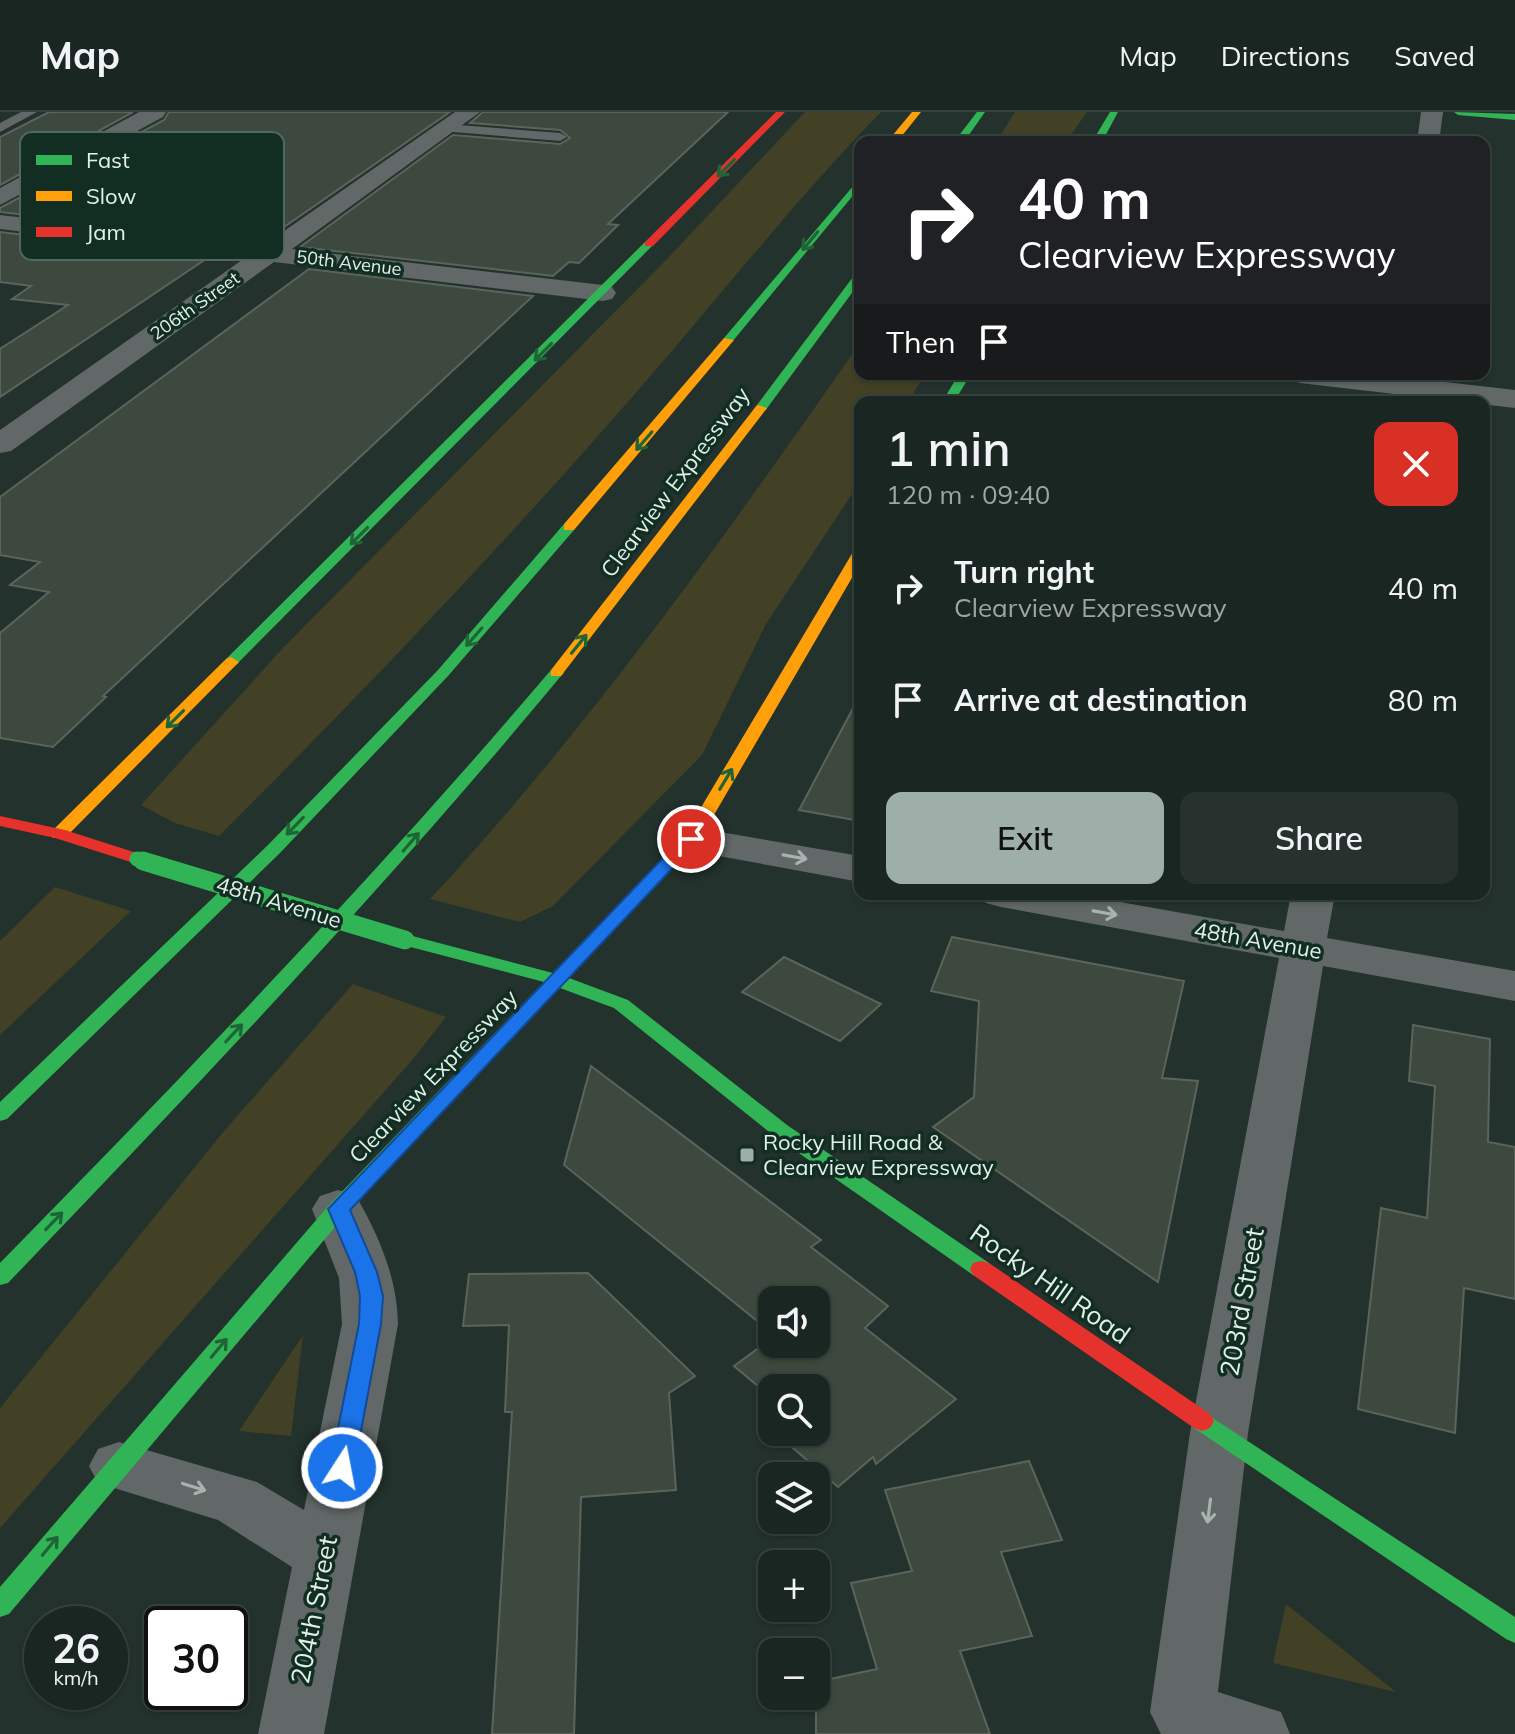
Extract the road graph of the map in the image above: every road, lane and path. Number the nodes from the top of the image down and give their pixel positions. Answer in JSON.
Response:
{"nodes":[{"id":1,"x":31,"y":112,"type":"edge"},
{"id":2,"x":155,"y":112,"type":"edge"},
{"id":3,"x":469,"y":112,"type":"edge"},
{"id":4,"x":781,"y":112,"type":"edge"},
{"id":5,"x":917,"y":112,"type":"edge"},
{"id":6,"x":981,"y":112,"type":"edge"},
{"id":7,"x":1114,"y":112,"type":"edge"},
{"id":8,"x":1432,"y":112,"type":"edge"},
{"id":9,"x":1458,"y":112,"type":"edge"},
{"id":10,"x":1515,"y":117,"type":"edge"},
{"id":11,"x":0,"y":128,"type":"edge"},
{"id":12,"x":446,"y":128,"type":"junction"},
{"id":13,"x":119,"y":132,"type":"edge"},
{"id":14,"x":897,"y":136,"type":"edge"},
{"id":15,"x":963,"y":136,"type":"edge"},
{"id":16,"x":1100,"y":136,"type":"edge"},
{"id":17,"x":1429,"y":136,"type":"edge"},
{"id":18,"x":560,"y":137,"type":"dead end"},
{"id":19,"x":20,"y":187,"type":"edge"},
{"id":20,"x":854,"y":188,"type":"edge"},
{"id":21,"x":0,"y":198,"type":"edge"},
{"id":22,"x":0,"y":222,"type":"edge"},
{"id":23,"x":20,"y":224,"type":"edge"},
{"id":24,"x":284,"y":243,"type":"edge"},
{"id":25,"x":284,"y":256,"type":"edge"},
{"id":26,"x":261,"y":260,"type":"edge"},
{"id":27,"x":854,"y":283,"type":"edge"},
{"id":28,"x":603,"y":293,"type":"junction"},
{"id":29,"x":1342,"y":380,"type":"edge"},
{"id":30,"x":1390,"y":387,"type":"edge"},
{"id":31,"x":1484,"y":396,"type":"edge"},
{"id":32,"x":1490,"y":397,"type":"edge"},
{"id":33,"x":1515,"y":399,"type":"edge"},
{"id":34,"x":0,"y":444,"type":"edge"},
{"id":35,"x":854,"y":562,"type":"edge"},
{"id":36,"x":0,"y":821,"type":"edge"},
{"id":37,"x":59,"y":834,"type":"junction"},
{"id":38,"x":691,"y":839,"type":"junction"},
{"id":39,"x":854,"y":868,"type":"edge"},
{"id":40,"x":1035,"y":900,"type":"edge"},
{"id":41,"x":1312,"y":900,"type":"edge"},
{"id":42,"x":1305,"y":948,"type":"junction"},
{"id":43,"x":558,"y":980,"type":"junction"},
{"id":44,"x":1515,"y":986,"type":"edge"},
{"id":45,"x":0,"y":1114,"type":"edge"},
{"id":46,"x":338,"y":1209,"type":"junction"},
{"id":47,"x":0,"y":1277,"type":"edge"},
{"id":48,"x":1219,"y":1433,"type":"junction"},
{"id":49,"x":119,"y":1466,"type":"junction"},
{"id":50,"x":325,"y":1555,"type":"junction"},
{"id":51,"x":0,"y":1606,"type":"edge"},
{"id":52,"x":1515,"y":1631,"type":"edge"},
{"id":53,"x":291,"y":1734,"type":"edge"},
{"id":54,"x":1257,"y":1734,"type":"edge"}],
"edges":[{"from":1,"to":11,"type":"lane"},
{"from":2,"to":13,"type":"street"},
{"from":3,"to":12,"type":"street","name":"206th Street"},
{"from":4,"to":28,"type":"main road","one_way":true},
{"from":5,"to":14,"type":"main road"},
{"from":6,"to":15,"type":"main road"},
{"from":7,"to":16,"type":"main road"},
{"from":8,"to":17,"type":"street"},
{"from":9,"to":10,"type":"main road"},
{"from":12,"to":18,"type":"lane"},
{"from":12,"to":24,"type":"street","name":"206th Street"},
{"from":19,"to":21,"type":"street"},
{"from":20,"to":45,"type":"main road","name":"Clearview Expressway","one_way":true},
{"from":22,"to":23,"type":"street","name":"50th Avenue"},
{"from":25,"to":28,"type":"street","name":"50th Avenue"},
{"from":26,"to":34,"type":"street","name":"206th Street"},
{"from":47,"to":27,"type":"main road","name":"Clearview Expressway","one_way":true},
{"from":28,"to":37,"type":"main road","one_way":true},
{"from":29,"to":30,"type":"street"},
{"from":30,"to":31,"type":"street"},
{"from":32,"to":33,"type":"street"},
{"from":38,"to":35,"type":"main road","name":"Clearview Expressway","one_way":true},
{"from":36,"to":37,"type":"main road","name":"48th Avenue"},
{"from":37,"to":43,"type":"main road","name":"48th Avenue","bridge":true},
{"from":38,"to":39,"type":"street","one_way":true},
{"from":38,"to":43,"type":"main road","name":"Clearview Expressway"},
{"from":40,"to":42,"type":"street","name":"48th Avenue","one_way":true},
{"from":41,"to":42,"type":"street","name":"203rd Street"},
{"from":42,"to":44,"type":"street","name":"48th Avenue"},
{"from":42,"to":48,"type":"street","name":"203rd Street"},
{"from":43,"to":46,"type":"main road","name":"Clearview Expressway"},
{"from":43,"to":48,"type":"main road","name":"Rocky Hill Road"},
{"from":49,"to":46,"type":"main road","name":"Clearview Expressway","one_way":true},
{"from":46,"to":50,"type":"street","name":"204th Street"},
{"from":48,"to":52,"type":"main road","name":"Rocky Hill Road"},
{"from":48,"to":54,"type":"street","name":"203rd Street","one_way":true},
{"from":49,"to":50,"type":"street","one_way":true},
{"from":51,"to":49,"type":"main road","name":"Clearview Expressway","one_way":true},
{"from":50,"to":53,"type":"street","name":"204th Street"}]}
